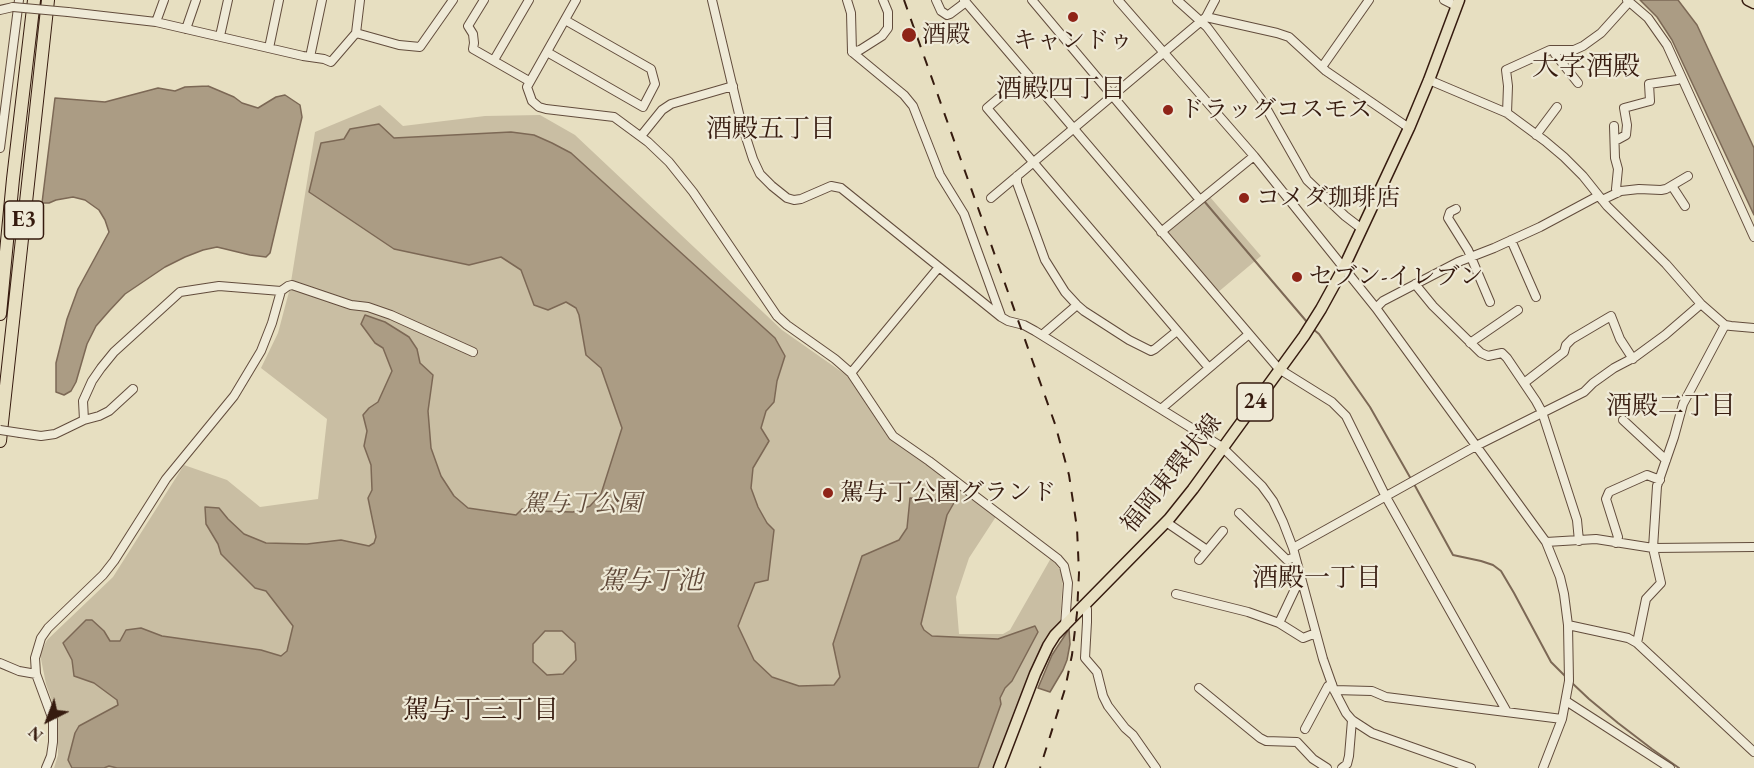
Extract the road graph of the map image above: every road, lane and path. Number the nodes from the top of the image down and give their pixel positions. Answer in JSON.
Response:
{"nodes":[{"id":1,"x":34,"y":0,"type":"edge"},
{"id":2,"x":48,"y":0,"type":"edge"},
{"id":3,"x":164,"y":0,"type":"edge"},
{"id":4,"x":196,"y":0,"type":"edge"},
{"id":5,"x":228,"y":0,"type":"edge"},
{"id":6,"x":279,"y":0,"type":"edge"},
{"id":7,"x":322,"y":0,"type":"edge"},
{"id":8,"x":360,"y":0,"type":"edge"},
{"id":9,"x":484,"y":0,"type":"edge"},
{"id":10,"x":529,"y":0,"type":"edge"},
{"id":11,"x":576,"y":0,"type":"edge"},
{"id":12,"x":712,"y":0,"type":"edge"},
{"id":13,"x":847,"y":0,"type":"edge"},
{"id":14,"x":883,"y":0,"type":"edge"},
{"id":15,"x":936,"y":0,"type":"edge"},
{"id":16,"x":1032,"y":0,"type":"edge"},
{"id":17,"x":1118,"y":0,"type":"edge"},
{"id":18,"x":1177,"y":0,"type":"edge"},
{"id":19,"x":1215,"y":0,"type":"edge"},
{"id":20,"x":1369,"y":0,"type":"edge"},
{"id":21,"x":1444,"y":0,"type":"edge"},
{"id":22,"x":1748,"y":0,"type":"edge"},
{"id":23,"x":451,"y":1,"type":"edge"},
{"id":24,"x":965,"y":1,"type":"edge"},
{"id":25,"x":1628,"y":1,"type":"edge"},
{"id":26,"x":1457,"y":3,"type":"edge"},
{"id":27,"x":1754,"y":3,"type":"edge"},
{"id":28,"x":16,"y":4,"type":"edge"},
{"id":29,"x":0,"y":10,"type":"edge"},
{"id":30,"x":1202,"y":19,"type":"junction"},
{"id":31,"x":564,"y":20,"type":"junction"},
{"id":32,"x":156,"y":22,"type":"junction"},
{"id":33,"x":186,"y":29,"type":"junction"},
{"id":34,"x":357,"y":33,"type":"junction"},
{"id":35,"x":219,"y":36,"type":"junction"},
{"id":36,"x":269,"y":48,"type":"junction"},
{"id":37,"x":1554,"y":50,"type":"junction"},
{"id":38,"x":547,"y":52,"type":"junction"},
{"id":39,"x":852,"y":52,"type":"junction"},
{"id":40,"x":1163,"y":52,"type":"junction"},
{"id":41,"x":310,"y":57,"type":"junction"},
{"id":42,"x":494,"y":60,"type":"junction"},
{"id":43,"x":1322,"y":68,"type":"junction"},
{"id":44,"x":1027,"y":74,"type":"junction"},
{"id":45,"x":1682,"y":78,"type":"junction"},
{"id":46,"x":1429,"y":80,"type":"junction"},
{"id":47,"x":529,"y":81,"type":"junction"},
{"id":48,"x":1578,"y":83,"type":"dead end"},
{"id":49,"x":733,"y":86,"type":"junction"},
{"id":50,"x":1112,"y":95,"type":"junction"},
{"id":51,"x":1557,"y":107,"type":"dead end"},
{"id":52,"x":1507,"y":113,"type":"junction"},
{"id":53,"x":1614,"y":126,"type":"dead end"},
{"id":54,"x":1074,"y":128,"type":"junction"},
{"id":55,"x":1409,"y":128,"type":"junction"},
{"id":56,"x":1536,"y":135,"type":"junction"},
{"id":57,"x":641,"y":136,"type":"junction"},
{"id":58,"x":1615,"y":141,"type":"junction"},
{"id":59,"x":0,"y":148,"type":"edge"},
{"id":60,"x":1254,"y":156,"type":"junction"},
{"id":61,"x":1034,"y":163,"type":"junction"},
{"id":62,"x":1017,"y":176,"type":"junction"},
{"id":63,"x":1688,"y":176,"type":"dead end"},
{"id":64,"x":1672,"y":186,"type":"junction"},
{"id":65,"x":1617,"y":193,"type":"junction"},
{"id":66,"x":991,"y":198,"type":"dead end"},
{"id":67,"x":1600,"y":198,"type":"junction"},
{"id":68,"x":1200,"y":200,"type":"junction"},
{"id":69,"x":1685,"y":206,"type":"dead end"},
{"id":70,"x":1456,"y":209,"type":"dead end"},
{"id":71,"x":1362,"y":229,"type":"junction"},
{"id":72,"x":1161,"y":232,"type":"junction"},
{"id":73,"x":1754,"y":237,"type":"edge"},
{"id":74,"x":1512,"y":240,"type":"junction"},
{"id":75,"x":1471,"y":257,"type":"junction"},
{"id":76,"x":939,"y":267,"type":"junction"},
{"id":77,"x":1344,"y":267,"type":"junction"},
{"id":78,"x":1415,"y":284,"type":"junction"},
{"id":79,"x":281,"y":291,"type":"junction"},
{"id":80,"x":1536,"y":297,"type":"dead end"},
{"id":81,"x":1490,"y":302,"type":"dead end"},
{"id":82,"x":1701,"y":304,"type":"junction"},
{"id":83,"x":1077,"y":305,"type":"junction"},
{"id":84,"x":1376,"y":308,"type":"junction"},
{"id":85,"x":1518,"y":310,"type":"dead end"},
{"id":86,"x":0,"y":314,"type":"edge"},
{"id":87,"x":1001,"y":317,"type":"junction"},
{"id":88,"x":1725,"y":325,"type":"junction"},
{"id":89,"x":1754,"y":328,"type":"edge"},
{"id":90,"x":1178,"y":330,"type":"junction"},
{"id":91,"x":1249,"y":334,"type":"junction"},
{"id":92,"x":1042,"y":335,"type":"junction"},
{"id":93,"x":1470,"y":343,"type":"junction"},
{"id":94,"x":473,"y":352,"type":"dead end"},
{"id":95,"x":1633,"y":359,"type":"junction"},
{"id":96,"x":1209,"y":368,"type":"junction"},
{"id":97,"x":1279,"y":369,"type":"junction"},
{"id":98,"x":851,"y":373,"type":"junction"},
{"id":99,"x":1524,"y":383,"type":"junction"},
{"id":100,"x":134,"y":389,"type":"dead end"},
{"id":101,"x":1161,"y":409,"type":"junction"},
{"id":102,"x":1542,"y":412,"type":"junction"},
{"id":103,"x":84,"y":420,"type":"junction"},
{"id":104,"x":1623,"y":420,"type":"dead end"},
{"id":105,"x":0,"y":430,"type":"edge"},
{"id":106,"x":0,"y":441,"type":"edge"},
{"id":107,"x":1476,"y":446,"type":"junction"},
{"id":108,"x":1222,"y":447,"type":"junction"},
{"id":109,"x":1666,"y":460,"type":"junction"},
{"id":110,"x":1660,"y":480,"type":"junction"},
{"id":111,"x":1386,"y":497,"type":"junction"},
{"id":112,"x":1239,"y":513,"type":"dead end"},
{"id":113,"x":1166,"y":522,"type":"junction"},
{"id":114,"x":1222,"y":531,"type":"dead end"},
{"id":115,"x":1579,"y":541,"type":"junction"},
{"id":116,"x":1546,"y":542,"type":"junction"},
{"id":117,"x":1616,"y":543,"type":"junction"},
{"id":118,"x":1754,"y":547,"type":"edge"},
{"id":119,"x":1653,"y":548,"type":"junction"},
{"id":120,"x":1207,"y":549,"type":"junction"},
{"id":121,"x":1294,"y":553,"type":"junction"},
{"id":122,"x":1199,"y":560,"type":"dead end"},
{"id":123,"x":1302,"y":585,"type":"junction"},
{"id":124,"x":1176,"y":594,"type":"dead end"},
{"id":125,"x":1084,"y":606,"type":"junction"},
{"id":126,"x":1279,"y":623,"type":"junction"},
{"id":127,"x":1568,"y":625,"type":"junction"},
{"id":128,"x":1065,"y":626,"type":"junction"},
{"id":129,"x":1316,"y":633,"type":"junction"},
{"id":130,"x":1636,"y":643,"type":"junction"},
{"id":131,"x":0,"y":663,"type":"edge"},
{"id":132,"x":36,"y":674,"type":"junction"},
{"id":133,"x":1333,"y":687,"type":"junction"},
{"id":134,"x":1199,"y":688,"type":"dead end"},
{"id":135,"x":1566,"y":701,"type":"junction"},
{"id":136,"x":1507,"y":712,"type":"junction"},
{"id":137,"x":1562,"y":719,"type":"junction"},
{"id":138,"x":1352,"y":720,"type":"junction"},
{"id":139,"x":1305,"y":729,"type":"dead end"},
{"id":140,"x":1754,"y":752,"type":"edge"},
{"id":141,"x":1322,"y":767,"type":"edge"},
{"id":142,"x":46,"y":768,"type":"edge"},
{"id":143,"x":999,"y":768,"type":"edge"},
{"id":144,"x":1156,"y":768,"type":"edge"},
{"id":145,"x":1342,"y":768,"type":"edge"},
{"id":146,"x":1471,"y":768,"type":"edge"},
{"id":147,"x":1543,"y":768,"type":"edge"},
{"id":148,"x":1670,"y":768,"type":"edge"}],
"edges":[{"from":1,"to":86,"type":"highway","number":"E3"},
{"from":2,"to":106,"type":"highway","number":"E3"},
{"from":3,"to":32,"type":"street"},
{"from":4,"to":33,"type":"street"},
{"from":5,"to":35,"type":"street"},
{"from":6,"to":36,"type":"street"},
{"from":7,"to":41,"type":"street"},
{"from":8,"to":34,"type":"street"},
{"from":9,"to":42,"type":"street"},
{"from":10,"to":42,"type":"street"},
{"from":11,"to":31,"type":"street"},
{"from":12,"to":49,"type":"street"},
{"from":13,"to":39,"type":"street"},
{"from":14,"to":39,"type":"street"},
{"from":15,"to":24,"type":"street"},
{"from":16,"to":50,"type":"street"},
{"from":17,"to":40,"type":"street"},
{"from":18,"to":30,"type":"street"},
{"from":19,"to":30,"type":"street"},
{"from":20,"to":43,"type":"street"},
{"from":21,"to":26,"type":"street"},
{"from":22,"to":27,"type":"main road"},
{"from":23,"to":34,"type":"street"},
{"from":24,"to":44,"type":"street"},
{"from":25,"to":37,"type":"street"},
{"from":25,"to":45,"type":"street"},
{"from":26,"to":46,"type":"main road","name":"福岡東環状線","number":"24"},
{"from":28,"to":29,"type":"street"},
{"from":28,"to":32,"type":"street","bridge":true},
{"from":28,"to":59,"type":"street"},
{"from":30,"to":40,"type":"street"},
{"from":30,"to":43,"type":"street"},
{"from":30,"to":71,"type":"street"},
{"from":31,"to":38,"type":"street"},
{"from":31,"to":38,"type":"street"},
{"from":32,"to":33,"type":"street"},
{"from":33,"to":35,"type":"street"},
{"from":34,"to":41,"type":"street"},
{"from":35,"to":36,"type":"street"},
{"from":36,"to":41,"type":"street"},
{"from":37,"to":48,"type":"street"},
{"from":37,"to":52,"type":"street"},
{"from":38,"to":47,"type":"street"},
{"from":39,"to":87,"type":"street"},
{"from":40,"to":50,"type":"street"},
{"from":40,"to":60,"type":"street"},
{"from":42,"to":47,"type":"street"},
{"from":43,"to":55,"type":"street"},
{"from":44,"to":54,"type":"street"},
{"from":44,"to":61,"type":"street"},
{"from":45,"to":58,"type":"street"},
{"from":45,"to":73,"type":"street"},
{"from":46,"to":52,"type":"street"},
{"from":46,"to":55,"type":"main road","name":"福岡東環状線","number":"24"},
{"from":47,"to":57,"type":"street"},
{"from":49,"to":57,"type":"street"},
{"from":49,"to":76,"type":"street"},
{"from":50,"to":54,"type":"street"},
{"from":50,"to":68,"type":"street"},
{"from":51,"to":56,"type":"street"},
{"from":52,"to":56,"type":"street"},
{"from":53,"to":58,"type":"street"},
{"from":54,"to":61,"type":"street"},
{"from":54,"to":72,"type":"street"},
{"from":55,"to":71,"type":"main road","name":"福岡東環状線","number":"24"},
{"from":56,"to":67,"type":"street"},
{"from":57,"to":98,"type":"street"},
{"from":58,"to":65,"type":"street"},
{"from":60,"to":68,"type":"street"},
{"from":60,"to":77,"type":"street"},
{"from":61,"to":62,"type":"street"},
{"from":61,"to":90,"type":"street"},
{"from":62,"to":66,"type":"street"},
{"from":62,"to":83,"type":"street"},
{"from":63,"to":64,"type":"street"},
{"from":64,"to":65,"type":"street"},
{"from":64,"to":69,"type":"street"},
{"from":65,"to":67,"type":"street"},
{"from":67,"to":74,"type":"street"},
{"from":67,"to":82,"type":"street"},
{"from":68,"to":72,"type":"street"},
{"from":70,"to":75,"type":"street"},
{"from":71,"to":77,"type":"main road","name":"福岡東環状線","number":"24"},
{"from":72,"to":91,"type":"street"},
{"from":74,"to":75,"type":"street"},
{"from":74,"to":80,"type":"street"},
{"from":75,"to":78,"type":"street"},
{"from":75,"to":81,"type":"street"},
{"from":76,"to":87,"type":"street"},
{"from":76,"to":98,"type":"street"},
{"from":77,"to":84,"type":"street"},
{"from":77,"to":97,"type":"main road","name":"福岡東環状線","number":"24"},
{"from":78,"to":84,"type":"street"},
{"from":78,"to":93,"type":"street"},
{"from":79,"to":94,"type":"street"},
{"from":79,"to":103,"type":"street"},
{"from":79,"to":132,"type":"street"},
{"from":82,"to":88,"type":"street"},
{"from":82,"to":95,"type":"street"},
{"from":83,"to":90,"type":"street"},
{"from":83,"to":92,"type":"street"},
{"from":84,"to":107,"type":"street"},
{"from":85,"to":93,"type":"street"},
{"from":87,"to":92,"type":"street"},
{"from":88,"to":89,"type":"street"},
{"from":88,"to":109,"type":"street"},
{"from":90,"to":96,"type":"street"},
{"from":91,"to":96,"type":"street"},
{"from":91,"to":97,"type":"street"},
{"from":92,"to":101,"type":"street"},
{"from":93,"to":99,"type":"street"},
{"from":95,"to":99,"type":"street"},
{"from":95,"to":102,"type":"street"},
{"from":96,"to":101,"type":"street"},
{"from":97,"to":108,"type":"main road","name":"福岡東環状線","number":"24"},
{"from":97,"to":111,"type":"street"},
{"from":98,"to":128,"type":"street"},
{"from":99,"to":102,"type":"street"},
{"from":100,"to":103,"type":"street"},
{"from":101,"to":108,"type":"street"},
{"from":102,"to":107,"type":"street"},
{"from":102,"to":115,"type":"street"},
{"from":103,"to":105,"type":"street","bridge":true},
{"from":104,"to":109,"type":"street"},
{"from":107,"to":111,"type":"street"},
{"from":107,"to":116,"type":"street"},
{"from":108,"to":113,"type":"main road","name":"福岡東環状線","number":"24"},
{"from":108,"to":121,"type":"street"},
{"from":109,"to":110,"type":"street"},
{"from":110,"to":117,"type":"street"},
{"from":110,"to":119,"type":"street"},
{"from":111,"to":121,"type":"street"},
{"from":111,"to":136,"type":"street"},
{"from":112,"to":121,"type":"street"},
{"from":113,"to":120,"type":"street"},
{"from":113,"to":125,"type":"main road","name":"福岡東環状線","number":"24"},
{"from":114,"to":120,"type":"street"},
{"from":115,"to":116,"type":"street"},
{"from":115,"to":117,"type":"street"},
{"from":116,"to":127,"type":"street"},
{"from":117,"to":119,"type":"street"},
{"from":118,"to":119,"type":"street"},
{"from":119,"to":130,"type":"street"},
{"from":120,"to":122,"type":"street"},
{"from":121,"to":123,"type":"street"},
{"from":123,"to":126,"type":"street"},
{"from":123,"to":129,"type":"street"},
{"from":124,"to":126,"type":"street"},
{"from":125,"to":128,"type":"main road","name":"福岡東環状線","number":"24"},
{"from":125,"to":144,"type":"street"},
{"from":126,"to":129,"type":"street"},
{"from":127,"to":130,"type":"street"},
{"from":127,"to":135,"type":"street"},
{"from":128,"to":143,"type":"main road","name":"福岡東環状線","number":"24"},
{"from":129,"to":133,"type":"street"},
{"from":130,"to":140,"type":"street"},
{"from":131,"to":132,"type":"street"},
{"from":132,"to":142,"type":"street"},
{"from":133,"to":136,"type":"street"},
{"from":133,"to":138,"type":"street"},
{"from":133,"to":139,"type":"street"},
{"from":134,"to":141,"type":"street"},
{"from":135,"to":137,"type":"street"},
{"from":135,"to":148,"type":"street"},
{"from":136,"to":137,"type":"street"},
{"from":137,"to":147,"type":"street"},
{"from":138,"to":145,"type":"street"},
{"from":138,"to":146,"type":"street"}]}
